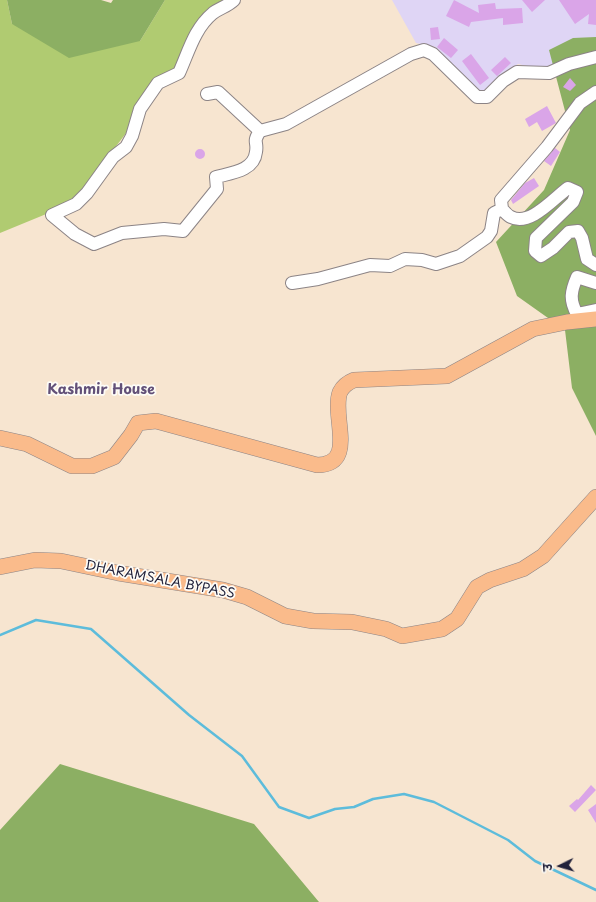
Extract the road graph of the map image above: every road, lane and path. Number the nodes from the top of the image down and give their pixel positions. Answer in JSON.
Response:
{"nodes":[{"id":1,"x":234,"y":0,"type":"edge"},
{"id":2,"x":596,"y":57,"type":"edge"},
{"id":3,"x":596,"y":92,"type":"edge"},
{"id":4,"x":207,"y":94,"type":"dead end"},
{"id":5,"x":260,"y":131,"type":"junction"},
{"id":6,"x":502,"y":209,"type":"junction"},
{"id":7,"x":596,"y":265,"type":"edge"},
{"id":8,"x":292,"y":283,"type":"dead end"},
{"id":9,"x":596,"y":283,"type":"edge"},
{"id":10,"x":596,"y":310,"type":"edge"},
{"id":11,"x":596,"y":319,"type":"edge"},
{"id":12,"x":0,"y":438,"type":"edge"},
{"id":13,"x":596,"y":497,"type":"edge"},
{"id":14,"x":0,"y":567,"type":"edge"}],
"edges":[{"from":1,"to":5,"type":"street"},
{"from":2,"to":5,"type":"street"},
{"from":3,"to":6,"type":"street"},
{"from":4,"to":5,"type":"street"},
{"from":6,"to":7,"type":"street"},
{"from":6,"to":8,"type":"street"},
{"from":9,"to":10,"type":"street"},
{"from":11,"to":12,"type":"main road"},
{"from":13,"to":14,"type":"main road","name":"DHARAMSALA BYPASS"}]}
